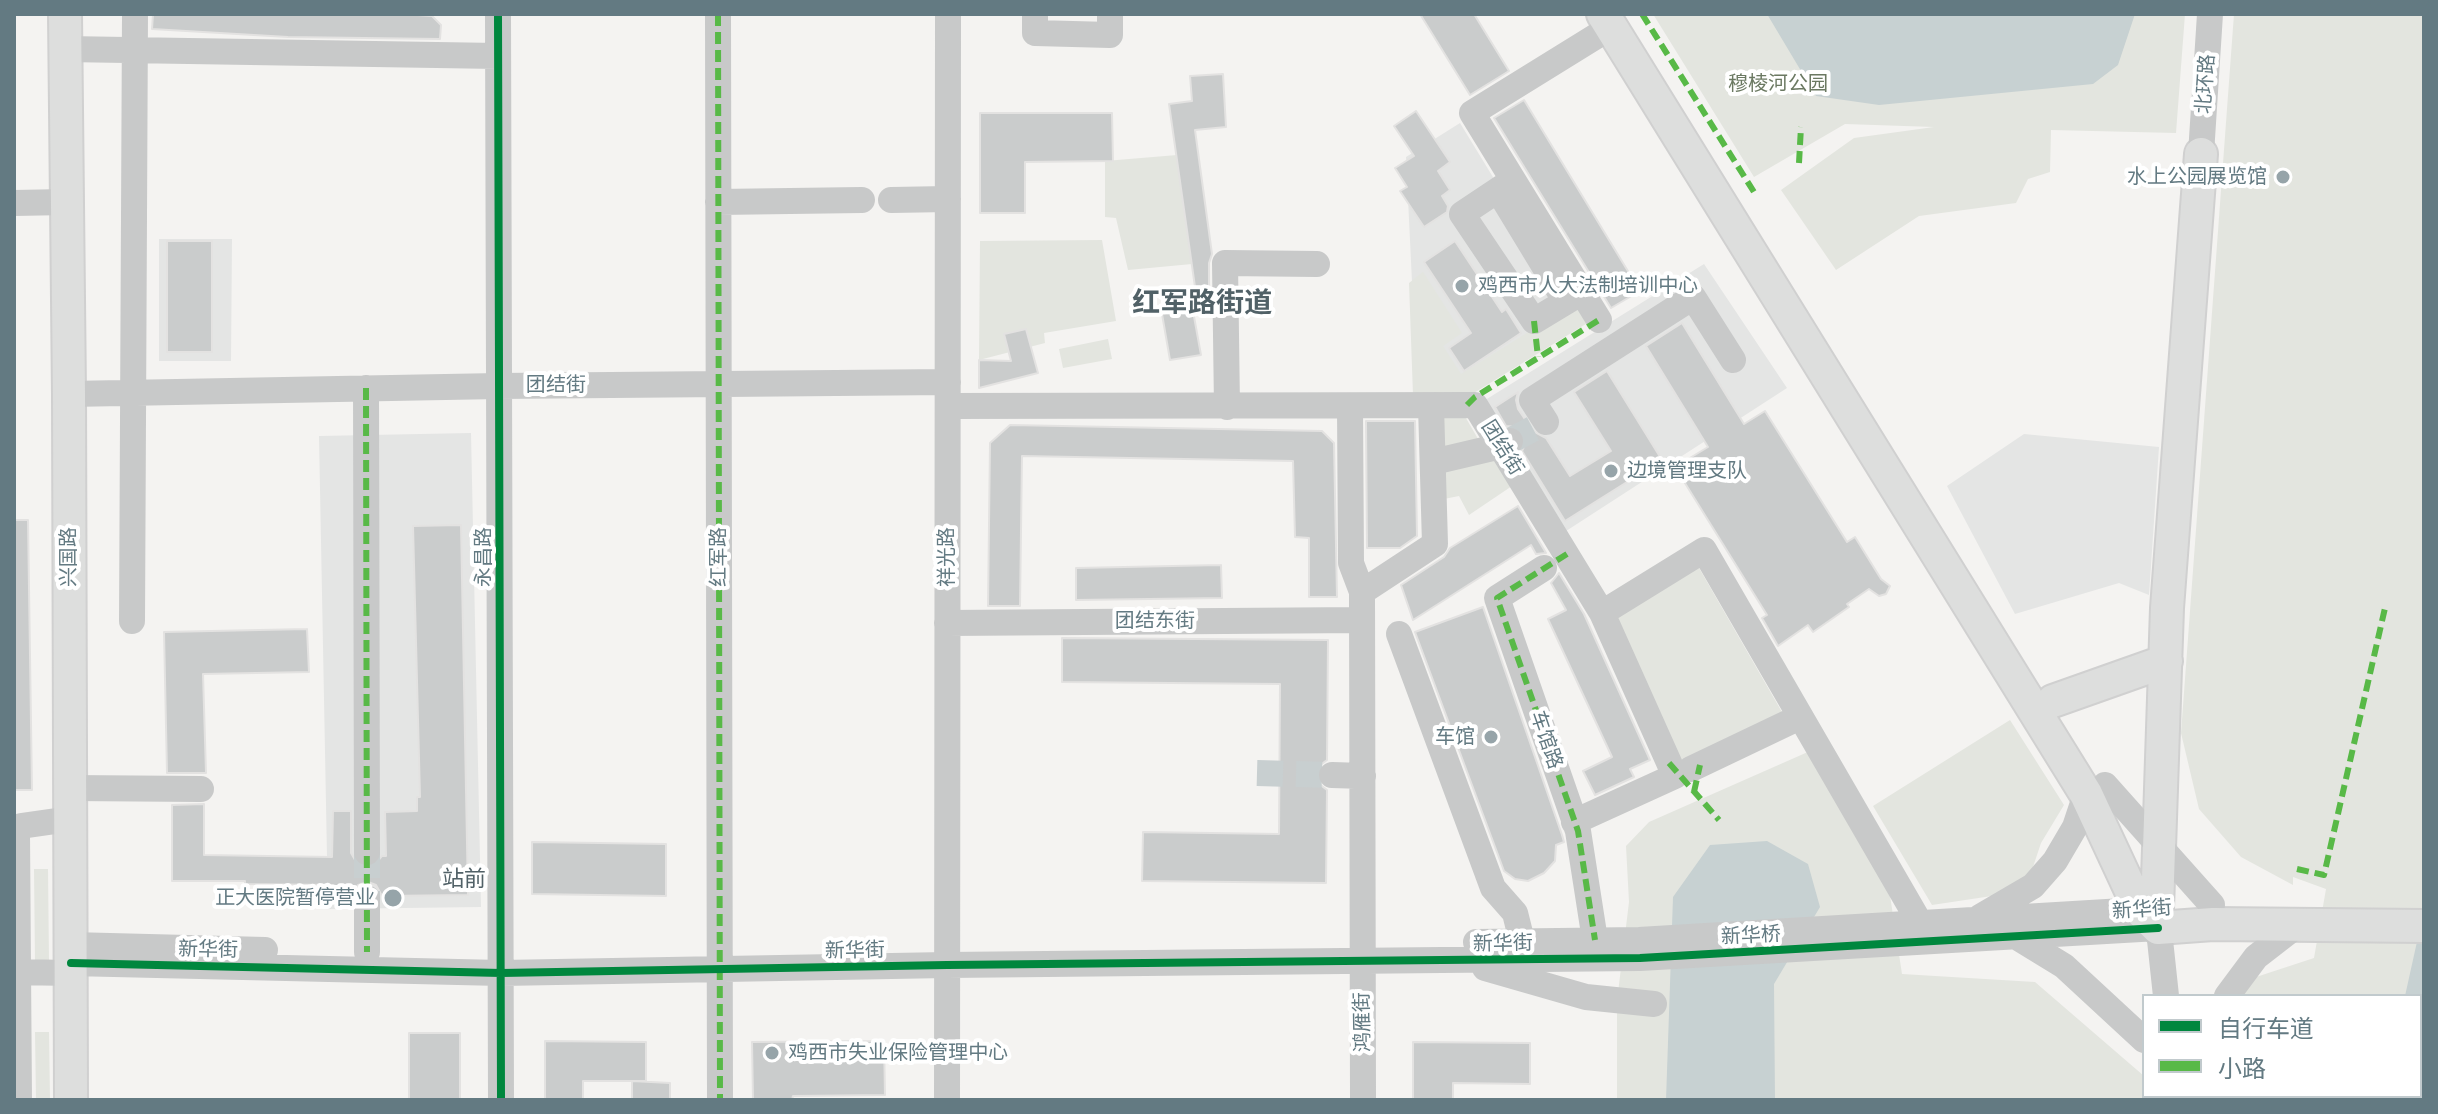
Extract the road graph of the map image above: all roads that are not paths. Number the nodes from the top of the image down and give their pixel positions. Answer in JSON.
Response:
{"nodes":[{"id":1,"x":65,"y":14,"type":"edge"},
{"id":2,"x":135,"y":14,"type":"edge"},
{"id":3,"x":498,"y":14,"type":"edge"},
{"id":4,"x":718,"y":14,"type":"edge"},
{"id":5,"x":948,"y":14,"type":"edge"},
{"id":6,"x":1035,"y":14,"type":"edge"},
{"id":7,"x":1110,"y":14,"type":"edge"},
{"id":8,"x":2210,"y":14,"type":"edge"},
{"id":9,"x":1614,"y":18,"type":"edge"},
{"id":10,"x":65,"y":49,"type":"junction"},
{"id":11,"x":135,"y":51,"type":"junction"},
{"id":12,"x":498,"y":56,"type":"junction"},
{"id":13,"x":2201,"y":154,"type":"joint"},
{"id":14,"x":1505,"y":185,"type":"junction"},
{"id":15,"x":948,"y":199,"type":"junction"},
{"id":16,"x":862,"y":200,"type":"dead end"},
{"id":17,"x":891,"y":200,"type":"dead end"},
{"id":18,"x":66,"y":202,"type":"junction"},
{"id":19,"x":718,"y":202,"type":"junction"},
{"id":20,"x":14,"y":203,"type":"edge"},
{"id":21,"x":1317,"y":264,"type":"dead end"},
{"id":22,"x":1574,"y":297,"type":"junction"},
{"id":23,"x":1599,"y":320,"type":"dead end"},
{"id":24,"x":1733,"y":360,"type":"dead end"},
{"id":25,"x":718,"y":384,"type":"junction"},
{"id":26,"x":499,"y":386,"type":"junction"},
{"id":27,"x":366,"y":388,"type":"junction"},
{"id":28,"x":132,"y":393,"type":"junction"},
{"id":29,"x":69,"y":394,"type":"junction"},
{"id":30,"x":948,"y":394,"type":"junction"},
{"id":31,"x":1431,"y":406,"type":"junction"},
{"id":32,"x":1227,"y":407,"type":"junction"},
{"id":33,"x":1350,"y":407,"type":"junction"},
{"id":34,"x":1546,"y":422,"type":"dead end"},
{"id":35,"x":1506,"y":444,"type":"junction"},
{"id":36,"x":1433,"y":462,"type":"junction"},
{"id":37,"x":1544,"y":568,"type":"dead end"},
{"id":38,"x":1362,"y":592,"type":"junction"},
{"id":39,"x":1602,"y":613,"type":"junction"},
{"id":40,"x":1362,"y":620,"type":"junction"},
{"id":41,"x":132,"y":621,"type":"dead end"},
{"id":42,"x":947,"y":623,"type":"junction"},
{"id":43,"x":1399,"y":634,"type":"dead end"},
{"id":44,"x":2166,"y":661,"type":"junction"},
{"id":45,"x":2053,"y":701,"type":"junction"},
{"id":46,"x":1800,"y":717,"type":"junction"},
{"id":47,"x":1691,"y":769,"type":"dead end"},
{"id":48,"x":1332,"y":775,"type":"tunnel mouth"},
{"id":49,"x":1363,"y":776,"type":"junction"},
{"id":50,"x":201,"y":789,"type":"dead end"},
{"id":51,"x":2096,"y":789,"type":"junction"},
{"id":52,"x":70,"y":804,"type":"junction"},
{"id":53,"x":1574,"y":822,"type":"junction"},
{"id":54,"x":2159,"y":846,"type":"junction"},
{"id":55,"x":367,"y":852,"type":"tunnel mouth"},
{"id":56,"x":367,"y":898,"type":"tunnel mouth"},
{"id":57,"x":2212,"y":905,"type":"junction"},
{"id":58,"x":2424,"y":909,"type":"edge"},
{"id":59,"x":2152,"y":916,"type":"junction"},
{"id":60,"x":2333,"y":916,"type":"junction"},
{"id":61,"x":1976,"y":920,"type":"junction"},
{"id":62,"x":1920,"y":923,"type":"junction"},
{"id":63,"x":2296,"y":926,"type":"junction"},
{"id":64,"x":2424,"y":926,"type":"edge"},
{"id":65,"x":1863,"y":936,"type":"junction"},
{"id":66,"x":2015,"y":936,"type":"junction"},
{"id":67,"x":1595,"y":940,"type":"junction"},
{"id":68,"x":1522,"y":941,"type":"junction"},
{"id":69,"x":1639,"y":949,"type":"junction"},
{"id":70,"x":367,"y":952,"type":"junction"},
{"id":71,"x":1361,"y":952,"type":"junction"},
{"id":72,"x":947,"y":957,"type":"junction"},
{"id":73,"x":71,"y":960,"type":"junction"},
{"id":74,"x":1459,"y":960,"type":"junction"},
{"id":75,"x":720,"y":961,"type":"junction"},
{"id":76,"x":500,"y":964,"type":"junction"},
{"id":77,"x":14,"y":972,"type":"edge"},
{"id":78,"x":2166,"y":994,"type":"edge"},
{"id":79,"x":2228,"y":994,"type":"edge"},
{"id":80,"x":1654,"y":1004,"type":"dead end"},
{"id":81,"x":2142,"y":1038,"type":"edge"},
{"id":82,"x":19,"y":1100,"type":"edge"},
{"id":83,"x":71,"y":1100,"type":"edge"},
{"id":84,"x":501,"y":1100,"type":"edge"},
{"id":85,"x":720,"y":1100,"type":"edge"},
{"id":86,"x":947,"y":1100,"type":"edge"},
{"id":87,"x":1363,"y":1100,"type":"edge"}],
"edges":[{"from":1,"to":10,"type":"main road","name":"兴国路"},
{"from":2,"to":11,"type":"street"},
{"from":3,"to":12,"type":"street","name":"永昌路"},
{"from":4,"to":19,"type":"street","name":"红军路"},
{"from":5,"to":15,"type":"street","name":"祥光路"},
{"from":6,"to":7,"type":"street"},
{"from":8,"to":13,"type":"street","name":"北环路"},
{"from":9,"to":14,"type":"street"},
{"from":9,"to":45,"type":"main road"},
{"from":9,"to":51,"type":"main road"},
{"from":10,"to":11,"type":"street"},
{"from":10,"to":18,"type":"main road","name":"兴国路"},
{"from":11,"to":12,"type":"street"},
{"from":11,"to":28,"type":"street"},
{"from":12,"to":26,"type":"street","name":"永昌路"},
{"from":13,"to":44,"type":"main road"},
{"from":14,"to":22,"type":"street"},
{"from":14,"to":22,"type":"street"},
{"from":15,"to":17,"type":"street"},
{"from":15,"to":30,"type":"street","name":"祥光路"},
{"from":16,"to":19,"type":"street"},
{"from":18,"to":20,"type":"street"},
{"from":18,"to":29,"type":"main road","name":"兴国路"},
{"from":19,"to":25,"type":"street","name":"红军路"},
{"from":21,"to":32,"type":"street"},
{"from":22,"to":23,"type":"street"},
{"from":24,"to":34,"type":"street"},
{"from":25,"to":26,"type":"street","name":"团结街"},
{"from":25,"to":30,"type":"street","name":"团结街"},
{"from":25,"to":75,"type":"street","name":"红军路"},
{"from":26,"to":27,"type":"street","name":"团结街"},
{"from":26,"to":76,"type":"street","name":"永昌路"},
{"from":27,"to":28,"type":"street","name":"团结街"},
{"from":27,"to":55,"type":"street"},
{"from":28,"to":29,"type":"street","name":"团结街"},
{"from":28,"to":41,"type":"street"},
{"from":29,"to":52,"type":"main road","name":"兴国路"},
{"from":30,"to":32,"type":"street","name":"团结街"},
{"from":30,"to":42,"type":"street","name":"祥光路"},
{"from":31,"to":33,"type":"street","name":"团结街"},
{"from":31,"to":35,"type":"street","name":"团结街"},
{"from":31,"to":36,"type":"street"},
{"from":32,"to":33,"type":"street","name":"团结街"},
{"from":33,"to":38,"type":"street","name":"鸿雁街"},
{"from":35,"to":36,"type":"street"},
{"from":35,"to":39,"type":"street","name":"团结街"},
{"from":36,"to":38,"type":"street"},
{"from":37,"to":53,"type":"street","name":"车馆路"},
{"from":38,"to":40,"type":"street","name":"鸿雁街"},
{"from":39,"to":46,"type":"street"},
{"from":39,"to":53,"type":"street","name":"团结街"},
{"from":40,"to":42,"type":"street","name":"团结东街"},
{"from":40,"to":49,"type":"street","name":"鸿雁街"},
{"from":42,"to":72,"type":"street","name":"祥光路"},
{"from":43,"to":68,"type":"street"},
{"from":44,"to":45,"type":"main road"},
{"from":44,"to":54,"type":"main road"},
{"from":45,"to":51,"type":"main road"},
{"from":46,"to":47,"type":"street"},
{"from":46,"to":62,"type":"street"},
{"from":48,"to":49,"type":"street"},
{"from":49,"to":71,"type":"street","name":"鸿雁街"},
{"from":50,"to":52,"type":"street"},
{"from":51,"to":54,"type":"street"},
{"from":51,"to":59,"type":"main road"},
{"from":51,"to":61,"type":"street"},
{"from":52,"to":73,"type":"main road","name":"兴国路"},
{"from":52,"to":82,"type":"street"},
{"from":53,"to":67,"type":"street","name":"车馆路"},
{"from":54,"to":57,"type":"street"},
{"from":54,"to":59,"type":"main road"},
{"from":56,"to":70,"type":"street"},
{"from":57,"to":59,"type":"main road","name":"新华街"},
{"from":57,"to":60,"type":"main road","name":"新华街"},
{"from":58,"to":60,"type":"main road","name":"新华街"},
{"from":59,"to":61,"type":"street","name":"新华街"},
{"from":59,"to":63,"type":"main road","name":"新华街"},
{"from":59,"to":66,"type":"street","name":"新华街"},
{"from":59,"to":78,"type":"street"},
{"from":60,"to":63,"type":"main road","name":"新华街"},
{"from":60,"to":64,"type":"main road","name":"新华街"},
{"from":61,"to":62,"type":"street","name":"新华街"},
{"from":62,"to":65,"type":"street","name":"新华街"},
{"from":63,"to":79,"type":"street"},
{"from":65,"to":66,"type":"street","name":"新华街"},
{"from":65,"to":69,"type":"street","name":"新华桥"},
{"from":66,"to":81,"type":"street"},
{"from":67,"to":68,"type":"street","name":"新华街"},
{"from":67,"to":69,"type":"street","name":"新华街"},
{"from":68,"to":71,"type":"street","name":"新华街"},
{"from":69,"to":74,"type":"street","name":"新华街"},
{"from":70,"to":73,"type":"street","name":"新华街"},
{"from":70,"to":76,"type":"street","name":"新华街"},
{"from":71,"to":72,"type":"street","name":"新华街"},
{"from":71,"to":74,"type":"street","name":"新华街"},
{"from":71,"to":87,"type":"street","name":"鸿雁街"},
{"from":72,"to":75,"type":"street","name":"新华街"},
{"from":72,"to":86,"type":"street","name":"祥光路"},
{"from":73,"to":76,"type":"street","name":"新华街"},
{"from":73,"to":77,"type":"street"},
{"from":73,"to":83,"type":"main road","name":"兴国路"},
{"from":74,"to":80,"type":"street"},
{"from":75,"to":76,"type":"street","name":"新华街"},
{"from":75,"to":85,"type":"street","name":"红军路"},
{"from":76,"to":84,"type":"street","name":"永昌路"}]}
